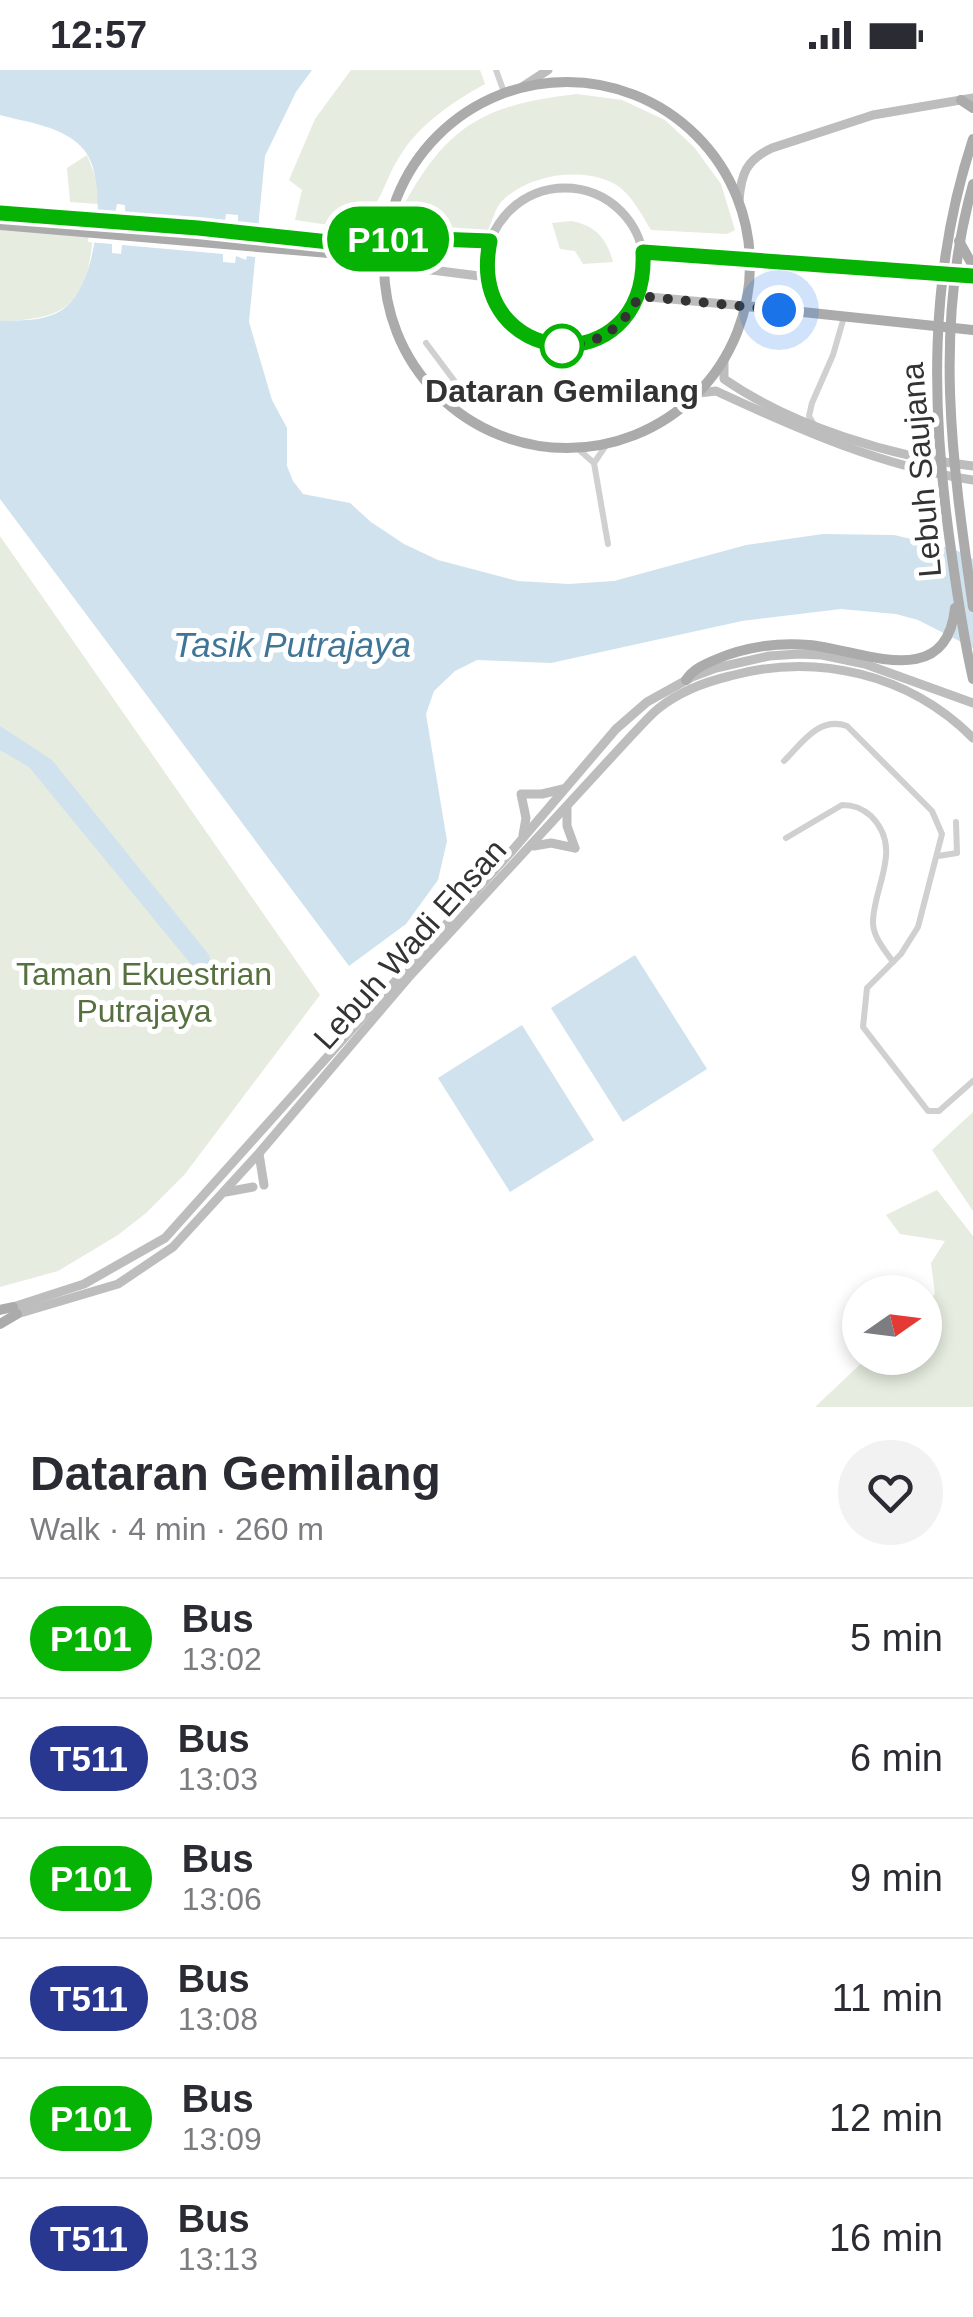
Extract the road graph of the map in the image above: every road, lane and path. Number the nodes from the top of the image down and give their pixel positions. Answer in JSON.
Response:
{"nodes":[{"id":1,"x":496,"y":70,"type":"edge"},
{"id":2,"x":548,"y":70,"type":"edge"},
{"id":3,"x":522,"y":86,"type":"junction"},
{"id":4,"x":504,"y":92,"type":"junction"},
{"id":5,"x":967,"y":99,"type":"edge"},
{"id":6,"x":973,"y":108,"type":"edge"},
{"id":7,"x":973,"y":140,"type":"edge"},
{"id":8,"x":973,"y":184,"type":"edge"},
{"id":9,"x":739,"y":201,"type":"junction"},
{"id":10,"x":396,"y":205,"type":"junction"},
{"id":11,"x":0,"y":213,"type":"edge"},
{"id":12,"x":0,"y":225,"type":"edge"},
{"id":13,"x":386,"y":239,"type":"junction"},
{"id":14,"x":959,"y":240,"type":"junction"},
{"id":15,"x":490,"y":241,"type":"junction"},
{"id":16,"x":334,"y":242,"type":"junction"},
{"id":17,"x":643,"y":252,"type":"junction"},
{"id":18,"x":944,"y":254,"type":"junction"},
{"id":19,"x":352,"y":255,"type":"junction"},
{"id":20,"x":748,"y":258,"type":"junction"},
{"id":21,"x":384,"y":264,"type":"junction"},
{"id":22,"x":973,"y":266,"type":"edge"},
{"id":23,"x":925,"y":272,"type":"junction"},
{"id":24,"x":947,"y":274,"type":"junction"},
{"id":25,"x":973,"y":276,"type":"edge"},
{"id":26,"x":487,"y":277,"type":"junction"},
{"id":27,"x":386,"y":289,"type":"junction"},
{"id":28,"x":639,"y":296,"type":"junction"},
{"id":29,"x":746,"y":306,"type":"junction"},
{"id":30,"x":844,"y":317,"type":"junction"},
{"id":31,"x":919,"y":326,"type":"junction"},
{"id":32,"x":942,"y":328,"type":"junction"},
{"id":33,"x":973,"y":330,"type":"edge"},
{"id":34,"x":426,"y":343,"type":"dead end"},
{"id":35,"x":935,"y":352,"type":"junction"},
{"id":36,"x":948,"y":353,"type":"junction"},
{"id":37,"x":724,"y":360,"type":"junction"},
{"id":38,"x":459,"y":386,"type":"dead end"},
{"id":39,"x":700,"y":393,"type":"junction"},
{"id":40,"x":812,"y":403,"type":"junction"},
{"id":41,"x":792,"y":414,"type":"junction"},
{"id":42,"x":814,"y":424,"type":"junction"},
{"id":43,"x":607,"y":444,"type":"junction"},
{"id":44,"x":577,"y":448,"type":"junction"},
{"id":45,"x":939,"y":462,"type":"junction"},
{"id":46,"x":594,"y":463,"type":"junction"},
{"id":47,"x":952,"y":464,"type":"junction"},
{"id":48,"x":973,"y":466,"type":"edge"},
{"id":49,"x":941,"y":476,"type":"junction"},
{"id":50,"x":954,"y":477,"type":"junction"},
{"id":51,"x":973,"y":480,"type":"edge"},
{"id":52,"x":608,"y":544,"type":"dead end"},
{"id":53,"x":956,"y":587,"type":"junction"},
{"id":54,"x":973,"y":607,"type":"edge"},
{"id":55,"x":973,"y":679,"type":"edge"},
{"id":56,"x":686,"y":680,"type":"junction"},
{"id":57,"x":973,"y":703,"type":"edge"},
{"id":58,"x":973,"y":738,"type":"edge"},
{"id":59,"x":784,"y":761,"type":"dead end"},
{"id":60,"x":565,"y":789,"type":"junction"},
{"id":61,"x":568,"y":807,"type":"junction"},
{"id":62,"x":956,"y":822,"type":"dead end"},
{"id":63,"x":523,"y":838,"type":"junction"},
{"id":64,"x":786,"y":838,"type":"dead end"},
{"id":65,"x":532,"y":846,"type":"junction"},
{"id":66,"x":938,"y":856,"type":"junction"},
{"id":67,"x":893,"y":962,"type":"junction"},
{"id":68,"x":973,"y":1081,"type":"edge"},
{"id":69,"x":260,"y":1152,"type":"junction"},
{"id":70,"x":264,"y":1186,"type":"dead end"},
{"id":71,"x":253,"y":1187,"type":"dead end"},
{"id":72,"x":223,"y":1193,"type":"junction"},
{"id":73,"x":0,"y":1310,"type":"edge"},
{"id":74,"x":15,"y":1310,"type":"junction"},
{"id":75,"x":0,"y":1321,"type":"edge"}],
"edges":[{"from":1,"to":4,"type":"street"},
{"from":2,"to":3,"type":"main road"},
{"from":3,"to":4,"type":"main road"},
{"from":3,"to":9,"type":"main road"},
{"from":4,"to":10,"type":"main road"},
{"from":5,"to":6,"type":"main road"},
{"from":5,"to":9,"type":"main road"},
{"from":7,"to":18,"type":"main road","name":"Lebuh Saujana"},
{"from":8,"to":14,"type":"main road","name":"Lebuh Saujana"},
{"from":9,"to":20,"type":"main road"},
{"from":10,"to":13,"type":"main road"},
{"from":10,"to":16,"type":"main road"},
{"from":11,"to":16,"type":"main road"},
{"from":12,"to":19,"type":"main road"},
{"from":13,"to":15,"type":"main road"},
{"from":13,"to":16,"type":"main road"},
{"from":13,"to":21,"type":"main road"},
{"from":14,"to":22,"type":"main road"},
{"from":14,"to":24,"type":"main road","name":"Lebuh Saujana"},
{"from":15,"to":17,"type":"main road"},
{"from":15,"to":26,"type":"main road"},
{"from":17,"to":20,"type":"main road"},
{"from":17,"to":28,"type":"main road"},
{"from":18,"to":23,"type":"main road"},
{"from":18,"to":24,"type":"main road","name":"Lebuh Saujana"},
{"from":19,"to":21,"type":"main road"},
{"from":19,"to":27,"type":"main road"},
{"from":20,"to":23,"type":"main road"},
{"from":20,"to":29,"type":"main road"},
{"from":21,"to":26,"type":"main road"},
{"from":21,"to":27,"type":"main road"},
{"from":23,"to":24,"type":"main road"},
{"from":24,"to":25,"type":"main road"},
{"from":24,"to":32,"type":"main road","name":"Lebuh Saujana"},
{"from":26,"to":28,"type":"main road"},
{"from":27,"to":44,"type":"main road"},
{"from":28,"to":29,"type":"main road"},
{"from":29,"to":30,"type":"main road"},
{"from":29,"to":37,"type":"main road"},
{"from":30,"to":31,"type":"main road"},
{"from":30,"to":40,"type":"street"},
{"from":31,"to":32,"type":"main road"},
{"from":31,"to":35,"type":"main road"},
{"from":32,"to":33,"type":"main road"},
{"from":32,"to":35,"type":"main road","name":"Lebuh Saujana"},
{"from":32,"to":36,"type":"main road","name":"Lebuh Saujana"},
{"from":33,"to":36,"type":"main road"},
{"from":34,"to":38,"type":"street"},
{"from":35,"to":45,"type":"main road","name":"Lebuh Saujana"},
{"from":36,"to":47,"type":"main road","name":"Lebuh Saujana"},
{"from":37,"to":39,"type":"main road"},
{"from":37,"to":41,"type":"main road"},
{"from":39,"to":43,"type":"main road"},
{"from":39,"to":49,"type":"main road"},
{"from":40,"to":41,"type":"street"},
{"from":40,"to":42,"type":"street"},
{"from":41,"to":42,"type":"main road"},
{"from":42,"to":45,"type":"main road"},
{"from":43,"to":44,"type":"main road"},
{"from":43,"to":46,"type":"street"},
{"from":44,"to":46,"type":"street"},
{"from":45,"to":47,"type":"main road"},
{"from":45,"to":49,"type":"main road","name":"Lebuh Saujana"},
{"from":46,"to":52,"type":"street"},
{"from":47,"to":48,"type":"main road"},
{"from":47,"to":50,"type":"main road","name":"Lebuh Saujana"},
{"from":49,"to":50,"type":"main road"},
{"from":49,"to":53,"type":"main road","name":"Lebuh Saujana"},
{"from":50,"to":51,"type":"main road"},
{"from":50,"to":54,"type":"main road","name":"Lebuh Saujana"},
{"from":53,"to":55,"type":"main road","name":"Lebuh Saujana"},
{"from":53,"to":56,"type":"main road"},
{"from":56,"to":57,"type":"main road","name":"Lebuh Wadi Ehsan"},
{"from":56,"to":60,"type":"main road","name":"Lebuh Wadi Ehsan"},
{"from":58,"to":61,"type":"main road","name":"Lebuh Wadi Ehsan"},
{"from":59,"to":66,"type":"street"},
{"from":60,"to":63,"type":"main road","name":"Lebuh Wadi Ehsan"},
{"from":60,"to":63,"type":"main road"},
{"from":61,"to":65,"type":"main road","name":"Lebuh Wadi Ehsan"},
{"from":61,"to":65,"type":"main road"},
{"from":62,"to":66,"type":"street"},
{"from":63,"to":74,"type":"main road","name":"Lebuh Wadi Ehsan"},
{"from":64,"to":67,"type":"street"},
{"from":65,"to":69,"type":"main road","name":"Lebuh Wadi Ehsan"},
{"from":66,"to":67,"type":"street"},
{"from":67,"to":68,"type":"street"},
{"from":69,"to":70,"type":"main road"},
{"from":69,"to":72,"type":"main road","name":"Lebuh Wadi Ehsan"},
{"from":71,"to":72,"type":"main road"},
{"from":72,"to":74,"type":"main road","name":"Lebuh Wadi Ehsan"},
{"from":73,"to":74,"type":"main road"},
{"from":74,"to":75,"type":"main road"}]}
